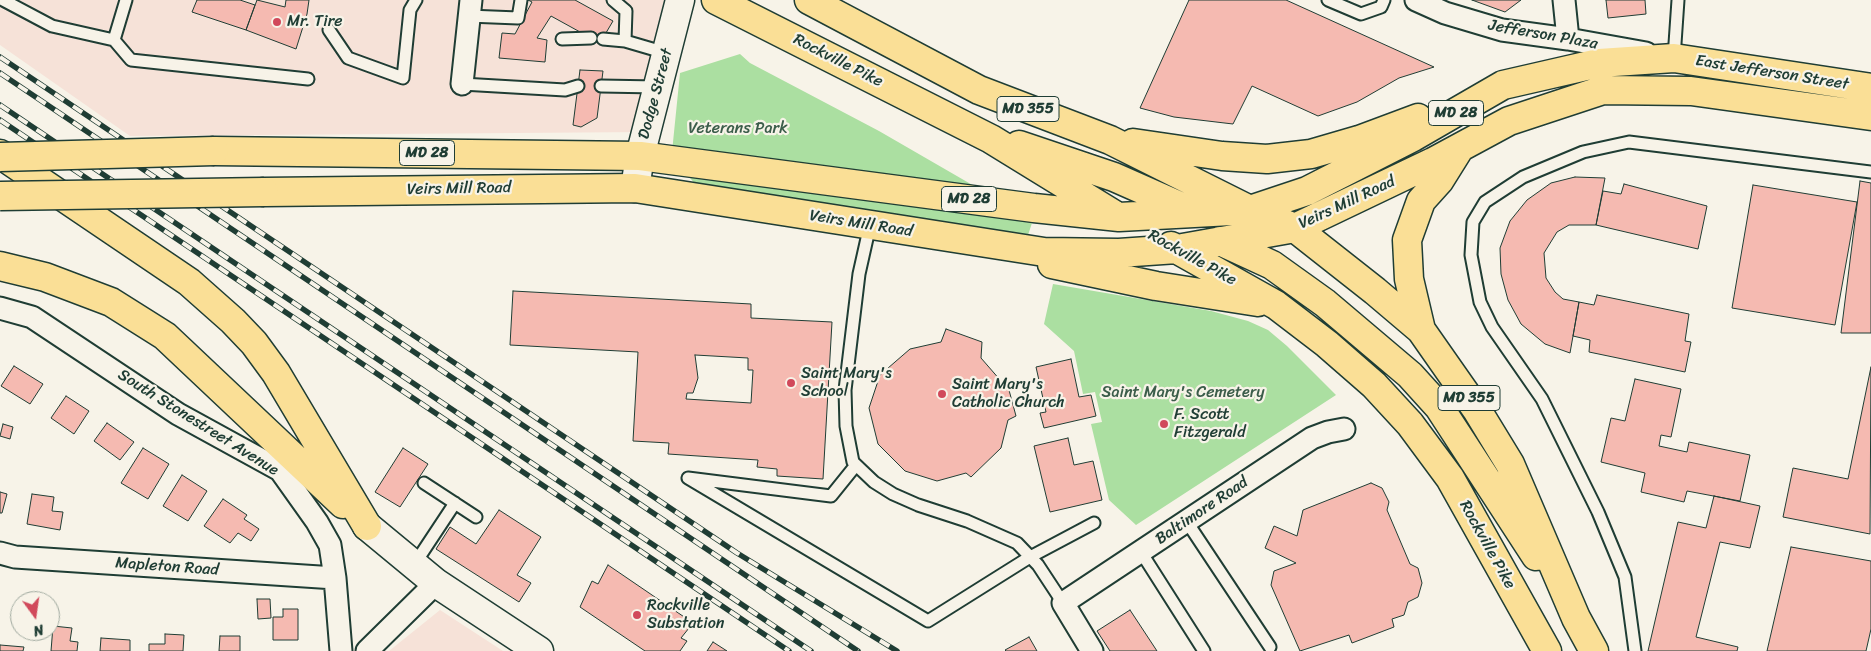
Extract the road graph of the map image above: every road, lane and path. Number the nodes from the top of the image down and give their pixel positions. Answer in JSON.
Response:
{"nodes":[{"id":1,"x":3,"y":0,"type":"edge"},
{"id":2,"x":126,"y":0,"type":"edge"},
{"id":3,"x":416,"y":0,"type":"edge"},
{"id":4,"x":521,"y":0,"type":"edge"},
{"id":5,"x":613,"y":0,"type":"edge"},
{"id":6,"x":680,"y":0,"type":"edge"},
{"id":7,"x":716,"y":0,"type":"edge"},
{"id":8,"x":809,"y":0,"type":"edge"},
{"id":9,"x":1328,"y":0,"type":"edge"},
{"id":10,"x":1384,"y":0,"type":"edge"},
{"id":11,"x":1416,"y":0,"type":"edge"},
{"id":12,"x":1564,"y":0,"type":"edge"},
{"id":13,"x":1678,"y":0,"type":"edge"},
{"id":14,"x":470,"y":8,"type":"edge"},
{"id":15,"x":328,"y":30,"type":"dead end"},
{"id":16,"x":562,"y":39,"type":"dead end"},
{"id":17,"x":1568,"y":39,"type":"junction"},
{"id":18,"x":114,"y":40,"type":"junction"},
{"id":19,"x":626,"y":40,"type":"junction"},
{"id":20,"x":666,"y":53,"type":"junction"},
{"id":21,"x":1674,"y":58,"type":"junction"},
{"id":22,"x":308,"y":79,"type":"dead end"},
{"id":23,"x":462,"y":84,"type":"joint"},
{"id":24,"x":1503,"y":85,"type":"junction"},
{"id":25,"x":578,"y":86,"type":"dead end"},
{"id":26,"x":601,"y":86,"type":"dead end"},
{"id":27,"x":657,"y":87,"type":"junction"},
{"id":28,"x":1871,"y":88,"type":"edge"},
{"id":29,"x":1691,"y":91,"type":"joint"},
{"id":30,"x":1871,"y":116,"type":"edge"},
{"id":31,"x":991,"y":139,"type":"junction"},
{"id":32,"x":1110,"y":140,"type":"junction"},
{"id":33,"x":1459,"y":149,"type":"junction"},
{"id":34,"x":0,"y":155,"type":"edge"},
{"id":35,"x":640,"y":156,"type":"junction"},
{"id":36,"x":1871,"y":172,"type":"edge"},
{"id":37,"x":635,"y":188,"type":"junction"},
{"id":38,"x":0,"y":196,"type":"edge"},
{"id":39,"x":1250,"y":210,"type":"junction"},
{"id":40,"x":1195,"y":213,"type":"junction"},
{"id":41,"x":1119,"y":217,"type":"junction"},
{"id":42,"x":870,"y":225,"type":"junction"},
{"id":43,"x":1295,"y":228,"type":"junction"},
{"id":44,"x":954,"y":238,"type":"junction"},
{"id":45,"x":1223,"y":242,"type":"junction"},
{"id":46,"x":1177,"y":249,"type":"junction"},
{"id":47,"x":0,"y":266,"type":"edge"},
{"id":48,"x":1276,"y":305,"type":"junction"},
{"id":49,"x":0,"y":308,"type":"edge"},
{"id":50,"x":1421,"y":330,"type":"junction"},
{"id":51,"x":1344,"y":429,"type":"dead end"},
{"id":52,"x":856,"y":465,"type":"junction"},
{"id":53,"x":424,"y":483,"type":"dead end"},
{"id":54,"x":455,"y":504,"type":"junction"},
{"id":55,"x":476,"y":517,"type":"dead end"},
{"id":56,"x":1187,"y":522,"type":"junction"},
{"id":57,"x":1094,"y":523,"type":"dead end"},
{"id":58,"x":367,"y":526,"type":"junction"},
{"id":59,"x":1141,"y":552,"type":"junction"},
{"id":60,"x":0,"y":553,"type":"edge"},
{"id":61,"x":1030,"y":557,"type":"junction"},
{"id":62,"x":414,"y":565,"type":"junction"},
{"id":63,"x":335,"y":578,"type":"junction"},
{"id":64,"x":436,"y":583,"type":"junction"},
{"id":65,"x":1063,"y":603,"type":"junction"},
{"id":66,"x":1576,"y":618,"type":"junction"},
{"id":67,"x":1270,"y":647,"type":"dead end"},
{"id":68,"x":340,"y":651,"type":"edge"},
{"id":69,"x":367,"y":651,"type":"edge"},
{"id":70,"x":539,"y":651,"type":"edge"},
{"id":71,"x":1092,"y":651,"type":"edge"},
{"id":72,"x":1204,"y":651,"type":"edge"},
{"id":73,"x":1547,"y":651,"type":"edge"},
{"id":74,"x":1594,"y":651,"type":"edge"},
{"id":75,"x":1635,"y":651,"type":"edge"}],
"edges":[{"from":1,"to":18,"type":"lane"},
{"from":2,"to":18,"type":"lane"},
{"from":3,"to":15,"type":"lane"},
{"from":4,"to":14,"type":"lane"},
{"from":5,"to":19,"type":"lane"},
{"from":6,"to":20,"type":"main road","name":"Dodge Street"},
{"from":7,"to":31,"type":"main road","name":"Rockville Pike","number":"MD 355"},
{"from":8,"to":32,"type":"main road","number":"MD 355"},
{"from":9,"to":10,"type":"lane"},
{"from":11,"to":17,"type":"street","name":"Jefferson Plaza"},
{"from":12,"to":17,"type":"street"},
{"from":13,"to":21,"type":"lane"},
{"from":14,"to":23,"type":"street"},
{"from":16,"to":19,"type":"lane"},
{"from":17,"to":21,"type":"street","name":"Jefferson Plaza"},
{"from":18,"to":22,"type":"lane"},
{"from":19,"to":20,"type":"lane"},
{"from":20,"to":27,"type":"main road","name":"Dodge Street"},
{"from":21,"to":24,"type":"main road","name":"Veirs Mill Road","number":"MD 28"},
{"from":21,"to":28,"type":"main road","name":"East Jefferson Street","number":"MD 28"},
{"from":23,"to":25,"type":"lane"},
{"from":24,"to":32,"type":"main road"},
{"from":24,"to":39,"type":"main road","name":"Veirs Mill Road","number":"MD 28"},
{"from":26,"to":27,"type":"lane"},
{"from":27,"to":35,"type":"main road","name":"Dodge Street"},
{"from":29,"to":30,"type":"main road","name":"East Jefferson Street","number":"MD 28"},
{"from":29,"to":33,"type":"main road","name":"Veirs Mill Road","number":"MD 28"},
{"from":31,"to":40,"type":"main road"},
{"from":31,"to":41,"type":"main road","name":"Rockville Pike","number":"MD 355"},
{"from":32,"to":39,"type":"main road","number":"MD 355"},
{"from":33,"to":43,"type":"main road","name":"Veirs Mill Road","number":"MD 28"},
{"from":33,"to":50,"type":"main road"},
{"from":34,"to":35,"type":"main road","name":"Veirs Mill Road","number":"MD 28","bridge":true},
{"from":34,"to":58,"type":"main road"},
{"from":35,"to":37,"type":"main road","name":"Dodge Street"},
{"from":35,"to":41,"type":"main road","name":"Veirs Mill Road","number":"MD 28"},
{"from":36,"to":75,"type":"lane"},
{"from":37,"to":38,"type":"main road","name":"Veirs Mill Road","number":"MD 28","bridge":true},
{"from":37,"to":42,"type":"main road","name":"Veirs Mill Road","number":"MD 28"},
{"from":39,"to":40,"type":"main road","name":"Veirs Mill Road","number":"MD 28"},
{"from":39,"to":43,"type":"main road","number":"MD 355"},
{"from":40,"to":41,"type":"main road","name":"Veirs Mill Road","number":"MD 28"},
{"from":40,"to":43,"type":"main road"},
{"from":41,"to":45,"type":"main road"},
{"from":41,"to":46,"type":"main road","name":"Rockville Pike","number":"MD 355"},
{"from":42,"to":44,"type":"main road","name":"Veirs Mill Road","number":"MD 28"},
{"from":42,"to":52,"type":"lane"},
{"from":43,"to":45,"type":"main road","name":"Veirs Mill Road","number":"MD 28"},
{"from":43,"to":50,"type":"main road","number":"MD 355"},
{"from":44,"to":46,"type":"main road","name":"Veirs Mill Road","number":"MD 28"},
{"from":44,"to":48,"type":"main road"},
{"from":45,"to":46,"type":"main road","name":"Veirs Mill Road","number":"MD 28"},
{"from":45,"to":66,"type":"main road"},
{"from":46,"to":48,"type":"main road","name":"Rockville Pike","number":"MD 355"},
{"from":47,"to":58,"type":"main road"},
{"from":48,"to":73,"type":"main road","name":"Rockville Pike","number":"MD 355"},
{"from":49,"to":63,"type":"street","name":"South Stonestreet Avenue"},
{"from":50,"to":66,"type":"main road","number":"MD 355"},
{"from":51,"to":56,"type":"street","name":"Baltimore Road"},
{"from":52,"to":61,"type":"lane"},
{"from":52,"to":61,"type":"lane"},
{"from":53,"to":54,"type":"lane"},
{"from":54,"to":55,"type":"lane"},
{"from":54,"to":62,"type":"lane"},
{"from":56,"to":59,"type":"street","name":"Baltimore Road"},
{"from":56,"to":67,"type":"lane"},
{"from":57,"to":61,"type":"lane"},
{"from":58,"to":62,"type":"main road"},
{"from":59,"to":65,"type":"street","name":"Baltimore Road"},
{"from":59,"to":72,"type":"lane"},
{"from":60,"to":63,"type":"street","name":"Mapleton Road"},
{"from":61,"to":65,"type":"lane"},
{"from":62,"to":64,"type":"main road"},
{"from":63,"to":68,"type":"street","name":"South Stonestreet Avenue"},
{"from":64,"to":69,"type":"street"},
{"from":64,"to":70,"type":"main road"},
{"from":65,"to":71,"type":"street"},
{"from":66,"to":74,"type":"main road","number":"MD 355"}]}
